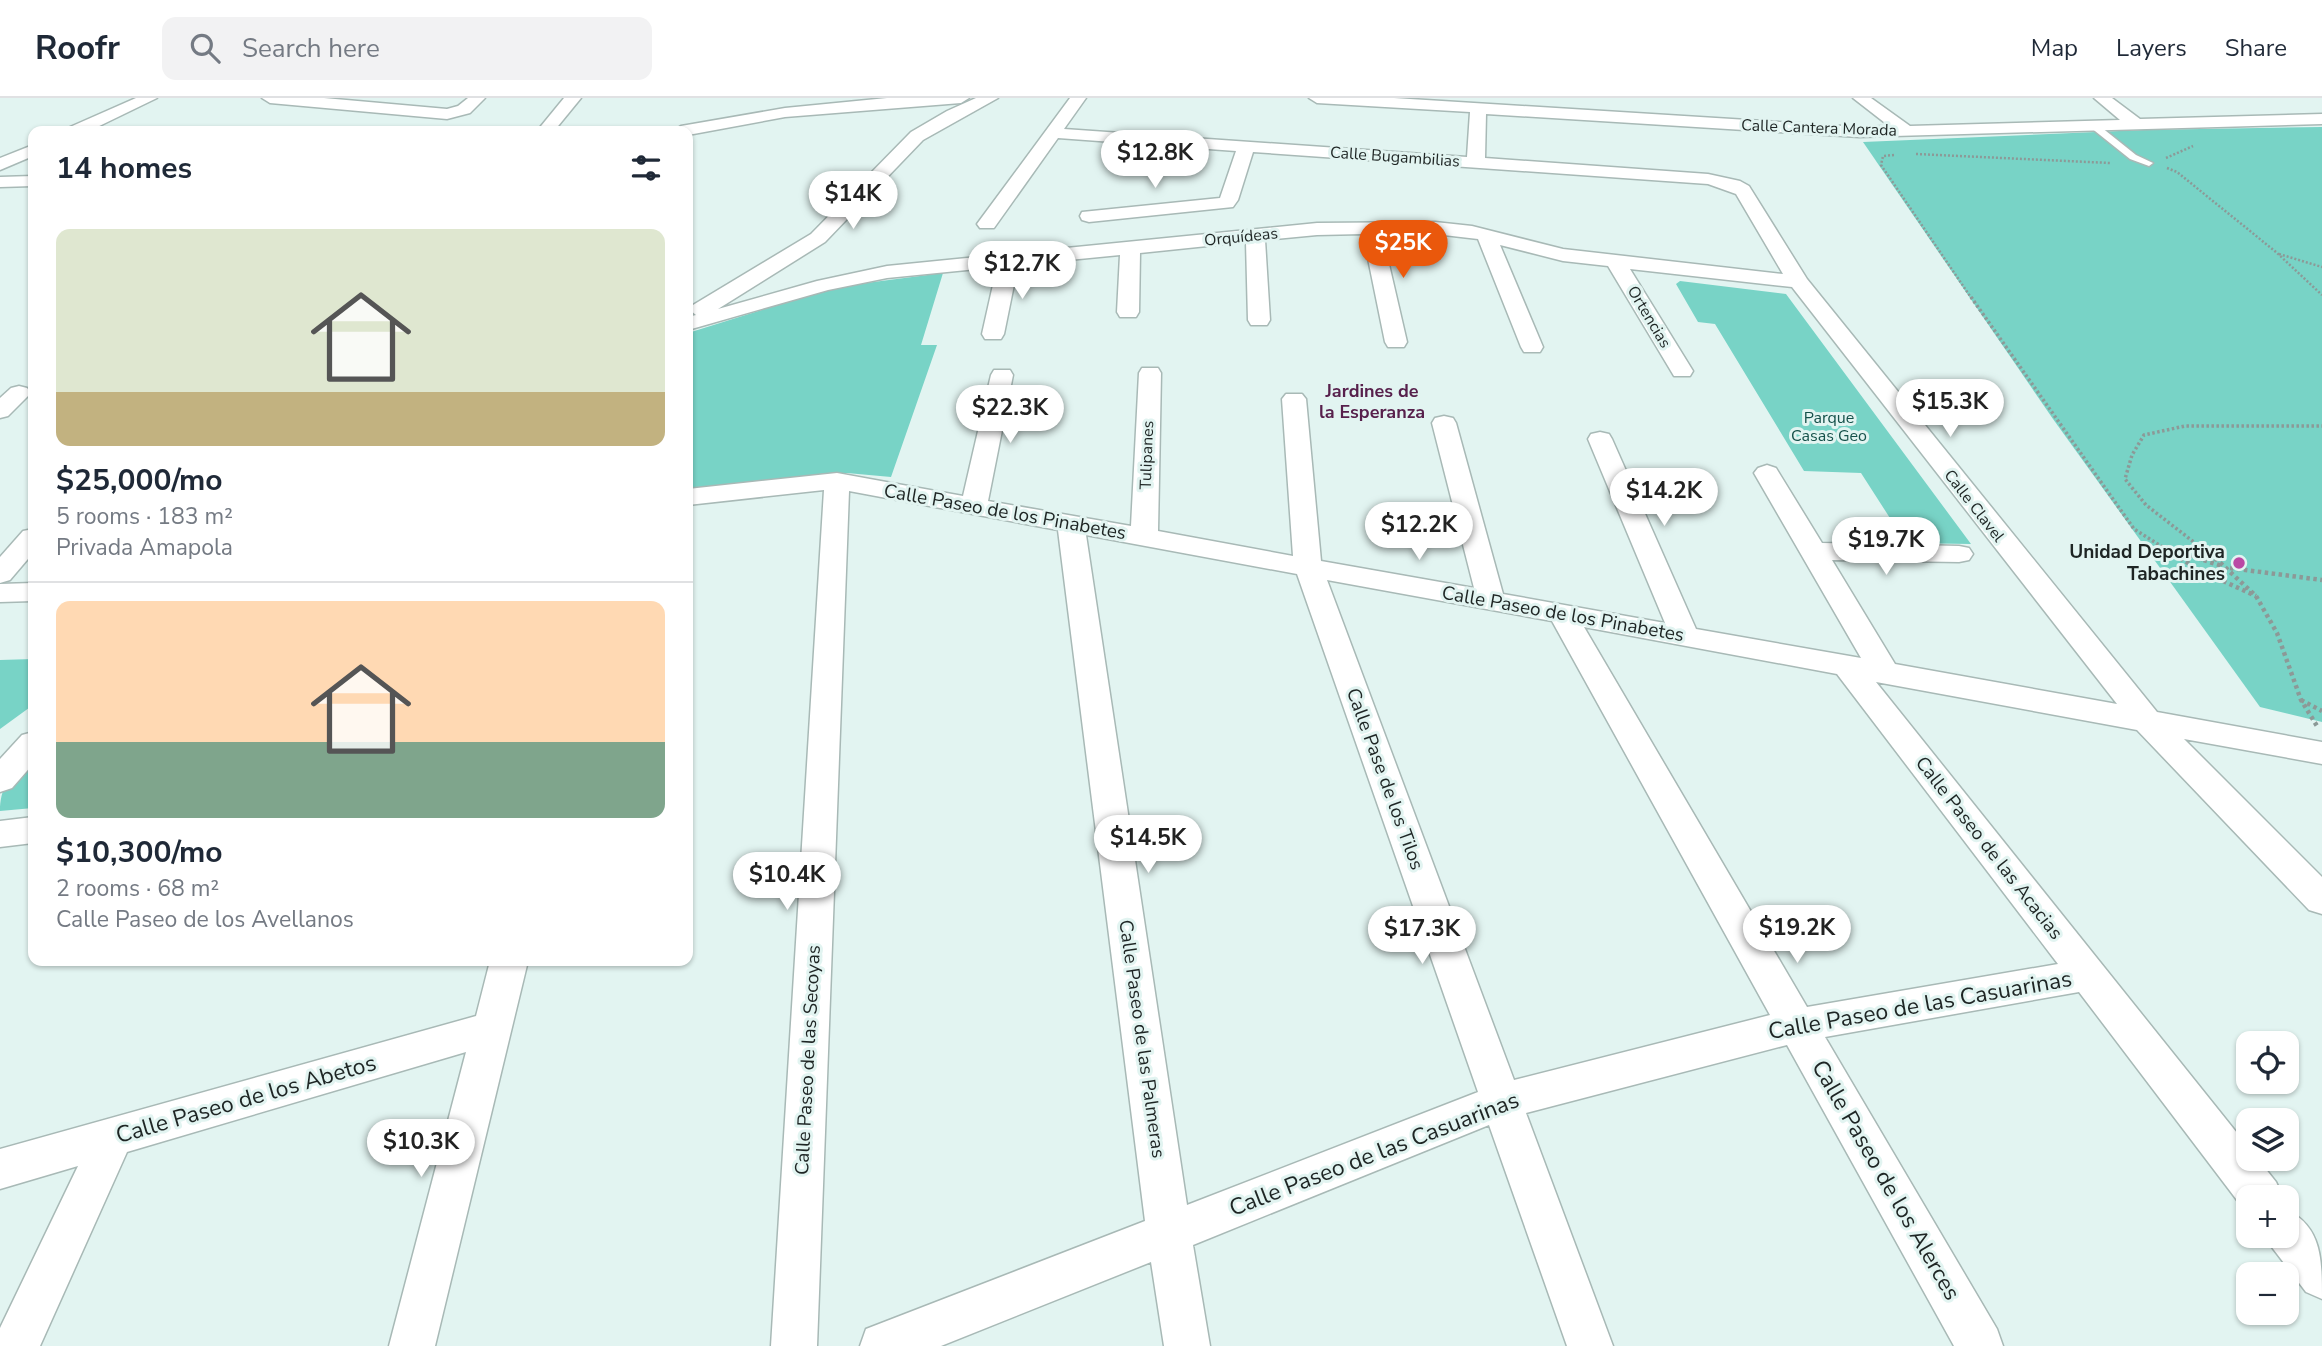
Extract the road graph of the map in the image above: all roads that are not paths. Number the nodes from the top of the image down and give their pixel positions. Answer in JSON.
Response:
{"nodes":[{"id":1,"x":281,"y":98,"type":"edge"},
{"id":2,"x":477,"y":98,"type":"edge"},
{"id":3,"x":573,"y":98,"type":"edge"},
{"id":4,"x":734,"y":98,"type":"edge"},
{"id":5,"x":961,"y":98,"type":"edge"},
{"id":6,"x":990,"y":98,"type":"edge"},
{"id":7,"x":1078,"y":98,"type":"edge"},
{"id":8,"x":1317,"y":98,"type":"edge"},
{"id":9,"x":1579,"y":98,"type":"edge"},
{"id":10,"x":2102,"y":98,"type":"edge"},
{"id":11,"x":141,"y":99,"type":"edge"},
{"id":12,"x":1339,"y":99,"type":"edge"},
{"id":13,"x":1865,"y":102,"type":"edge"},
{"id":14,"x":1478,"y":108,"type":"junction"},
{"id":15,"x":1590,"y":116,"type":"junction"},
{"id":16,"x":730,"y":119,"type":"junction"},
{"id":17,"x":2322,"y":120,"type":"edge"},
{"id":18,"x":2136,"y":124,"type":"junction"},
{"id":19,"x":2093,"y":125,"type":"junction"},
{"id":20,"x":86,"y":126,"type":"edge"},
{"id":21,"x":549,"y":126,"type":"edge"},
{"id":22,"x":693,"y":128,"type":"edge"},
{"id":23,"x":1899,"y":131,"type":"junction"},
{"id":24,"x":1055,"y":133,"type":"junction"},
{"id":25,"x":1246,"y":146,"type":"junction"},
{"id":26,"x":28,"y":152,"type":"edge"},
{"id":27,"x":2146,"y":162,"type":"road end"},
{"id":28,"x":1476,"y":163,"type":"junction"},
{"id":29,"x":0,"y":165,"type":"edge"},
{"id":30,"x":28,"y":181,"type":"edge"},
{"id":31,"x":0,"y":182,"type":"edge"},
{"id":32,"x":1734,"y":185,"type":"joint"},
{"id":33,"x":1089,"y":216,"type":"dead end"},
{"id":34,"x":986,"y":224,"type":"dead end"},
{"id":35,"x":1371,"y":228,"type":"junction"},
{"id":36,"x":1255,"y":235,"type":"junction"},
{"id":37,"x":1486,"y":236,"type":"junction"},
{"id":38,"x":1130,"y":247,"type":"junction"},
{"id":39,"x":1009,"y":259,"type":"junction"},
{"id":40,"x":1616,"y":263,"type":"junction"},
{"id":41,"x":1798,"y":282,"type":"junction"},
{"id":42,"x":1128,"y":312,"type":"dead end"},
{"id":43,"x":693,"y":315,"type":"edge"},
{"id":44,"x":1259,"y":320,"type":"dead end"},
{"id":45,"x":693,"y":323,"type":"edge"},
{"id":46,"x":993,"y":334,"type":"dead end"},
{"id":47,"x":1396,"y":342,"type":"dead end"},
{"id":48,"x":1532,"y":347,"type":"dead end"},
{"id":49,"x":1682,"y":371,"type":"dead end"},
{"id":50,"x":1150,"y":373,"type":"dead end"},
{"id":51,"x":1002,"y":375,"type":"dead end"},
{"id":52,"x":19,"y":393,"type":"dead end"},
{"id":53,"x":1294,"y":399,"type":"dead end"},
{"id":54,"x":0,"y":411,"type":"edge"},
{"id":55,"x":1444,"y":423,"type":"dead end"},
{"id":56,"x":1600,"y":439,"type":"dead end"},
{"id":57,"x":1767,"y":473,"type":"dead end"},
{"id":58,"x":837,"y":481,"type":"junction"},
{"id":59,"x":693,"y":496,"type":"edge"},
{"id":60,"x":974,"y":506,"type":"junction"},
{"id":61,"x":1071,"y":524,"type":"junction"},
{"id":62,"x":1144,"y":537,"type":"junction"},
{"id":63,"x":28,"y":543,"type":"edge"},
{"id":64,"x":1813,"y":551,"type":"junction"},
{"id":65,"x":1959,"y":554,"type":"dead end"},
{"id":66,"x":1308,"y":567,"type":"junction"},
{"id":67,"x":0,"y":574,"type":"edge"},
{"id":68,"x":28,"y":592,"type":"edge"},
{"id":69,"x":0,"y":593,"type":"edge"},
{"id":70,"x":1491,"y":601,"type":"junction"},
{"id":71,"x":1562,"y":614,"type":"junction"},
{"id":72,"x":1685,"y":636,"type":"junction"},
{"id":73,"x":1847,"y":666,"type":"junction"},
{"id":74,"x":1884,"y":673,"type":"junction"},
{"id":75,"x":2147,"y":721,"type":"junction"},
{"id":76,"x":28,"y":749,"type":"edge"},
{"id":77,"x":2322,"y":752,"type":"edge"},
{"id":78,"x":0,"y":780,"type":"edge"},
{"id":79,"x":28,"y":831,"type":"edge"},
{"id":80,"x":0,"y":834,"type":"edge"},
{"id":81,"x":2322,"y":900,"type":"edge"},
{"id":82,"x":508,"y":966,"type":"edge"},
{"id":83,"x":2088,"y":975,"type":"junction"},
{"id":84,"x":1798,"y":1025,"type":"junction"},
{"id":85,"x":492,"y":1028,"type":"junction"},
{"id":86,"x":1503,"y":1101,"type":"junction"},
{"id":87,"x":113,"y":1137,"type":"junction"},
{"id":88,"x":0,"y":1170,"type":"edge"},
{"id":89,"x":2252,"y":1185,"type":"edge"},
{"id":90,"x":1169,"y":1234,"type":"junction"},
{"id":91,"x":2299,"y":1246,"type":"edge"},
{"id":92,"x":2322,"y":1276,"type":"edge"},
{"id":93,"x":16,"y":1346,"type":"edge"},
{"id":94,"x":412,"y":1346,"type":"edge"},
{"id":95,"x":794,"y":1346,"type":"edge"},
{"id":96,"x":883,"y":1346,"type":"edge"},
{"id":97,"x":1187,"y":1346,"type":"edge"},
{"id":98,"x":1590,"y":1346,"type":"edge"},
{"id":99,"x":1980,"y":1346,"type":"edge"}],
"edges":[{"from":1,"to":2,"type":"street"},
{"from":3,"to":21,"type":"street"},
{"from":4,"to":16,"type":"street"},
{"from":5,"to":16,"type":"street"},
{"from":6,"to":43,"type":"street"},
{"from":7,"to":24,"type":"street"},
{"from":8,"to":12,"type":"street","name":"Calle Cantera Morada"},
{"from":9,"to":15,"type":"street"},
{"from":10,"to":18,"type":"street"},
{"from":11,"to":20,"type":"street"},
{"from":12,"to":14,"type":"street","name":"Calle Cantera Morada"},
{"from":13,"to":23,"type":"street"},
{"from":14,"to":15,"type":"street","name":"Calle Cantera Morada"},
{"from":14,"to":28,"type":"street"},
{"from":15,"to":23,"type":"street","name":"Calle Cantera Morada"},
{"from":16,"to":22,"type":"street"},
{"from":17,"to":18,"type":"street","name":"Calle Cantera Morada"},
{"from":18,"to":19,"type":"street","name":"Calle Cantera Morada"},
{"from":19,"to":23,"type":"street","name":"Calle Cantera Morada"},
{"from":19,"to":27,"type":"lane"},
{"from":24,"to":25,"type":"street","name":"Calle Bugambilias"},
{"from":24,"to":34,"type":"street"},
{"from":25,"to":28,"type":"street","name":"Calle Bugambilias"},
{"from":25,"to":33,"type":"street"},
{"from":26,"to":29,"type":"street"},
{"from":28,"to":32,"type":"street","name":"Calle Bugambilias"},
{"from":30,"to":31,"type":"street"},
{"from":32,"to":41,"type":"street","name":"Calle Clavel"},
{"from":35,"to":36,"type":"street","name":"Orquídeas"},
{"from":35,"to":37,"type":"street","name":"Orquídeas"},
{"from":35,"to":47,"type":"street"},
{"from":36,"to":38,"type":"street","name":"Orquídeas"},
{"from":36,"to":44,"type":"street"},
{"from":37,"to":40,"type":"street","name":"Orquídeas"},
{"from":37,"to":48,"type":"street"},
{"from":38,"to":39,"type":"street","name":"Orquídeas"},
{"from":38,"to":42,"type":"street"},
{"from":39,"to":45,"type":"street","name":"Orquídeas"},
{"from":39,"to":46,"type":"street"},
{"from":40,"to":41,"type":"street","name":"Orquídeas"},
{"from":40,"to":49,"type":"street","name":"Ortencias"},
{"from":41,"to":75,"type":"street","name":"Calle Clavel"},
{"from":50,"to":62,"type":"street","name":"Tulipanes"},
{"from":51,"to":60,"type":"street"},
{"from":52,"to":54,"type":"street"},
{"from":53,"to":66,"type":"street","name":"Calle Pase de los Tilos"},
{"from":55,"to":70,"type":"street"},
{"from":56,"to":72,"type":"street"},
{"from":57,"to":64,"type":"street"},
{"from":58,"to":59,"type":"street","name":"Calle Paseo de los Pinabetes"},
{"from":58,"to":60,"type":"street","name":"Calle Paseo de los Pinabetes"},
{"from":58,"to":95,"type":"street","name":"Calle Paseo de las Secoyas"},
{"from":60,"to":61,"type":"street","name":"Calle Paseo de los Pinabetes"},
{"from":61,"to":62,"type":"street","name":"Calle Paseo de los Pinabetes"},
{"from":61,"to":90,"type":"street","name":"Calle Paseo de las Palmeras"},
{"from":62,"to":66,"type":"street","name":"Calle Paseo de los Pinabetes"},
{"from":63,"to":67,"type":"street"},
{"from":64,"to":65,"type":"street"},
{"from":64,"to":74,"type":"street"},
{"from":66,"to":70,"type":"street","name":"Calle Paseo de los Pinabetes"},
{"from":66,"to":86,"type":"street","name":"Calle Pase de los Tilos"},
{"from":68,"to":69,"type":"street"},
{"from":70,"to":71,"type":"street","name":"Calle Paseo de los Pinabetes"},
{"from":71,"to":72,"type":"street","name":"Calle Paseo de los Pinabetes"},
{"from":71,"to":84,"type":"street","name":"Calle Paseo de los Alerces"},
{"from":72,"to":73,"type":"street","name":"Calle Paseo de los Pinabetes"},
{"from":73,"to":74,"type":"street","name":"Calle Paseo de los Pinabetes"},
{"from":73,"to":83,"type":"street","name":"Calle Paseo de las Acacias"},
{"from":74,"to":75,"type":"street","name":"Calle Paseo de los Pinabetes"},
{"from":75,"to":77,"type":"street","name":"Calle Paseo de los Pinabetes"},
{"from":75,"to":81,"type":"street","name":"Calle Clavel"},
{"from":76,"to":78,"type":"street"},
{"from":79,"to":80,"type":"street"},
{"from":82,"to":85,"type":"street"},
{"from":83,"to":84,"type":"street","name":"Calle Paseo de las Casuarinas"},
{"from":83,"to":89,"type":"street","name":"Calle Paseo de las Acacias"},
{"from":84,"to":86,"type":"street","name":"Calle Paseo de las Casuarinas"},
{"from":84,"to":99,"type":"street","name":"Calle Paseo de los Alerces"},
{"from":85,"to":87,"type":"street","name":"Calle Paseo de los Abetos"},
{"from":85,"to":94,"type":"street"},
{"from":86,"to":90,"type":"street","name":"Calle Paseo de las Casuarinas"},
{"from":86,"to":98,"type":"street","name":"Calle Pase de los Tilos"},
{"from":87,"to":88,"type":"street","name":"Calle Paseo de los Abetos"},
{"from":87,"to":93,"type":"street"},
{"from":90,"to":96,"type":"street","name":"Calle Paseo de las Casuarinas"},
{"from":90,"to":97,"type":"street","name":"Calle Paseo de las Palmeras"},
{"from":91,"to":92,"type":"street"}]}
